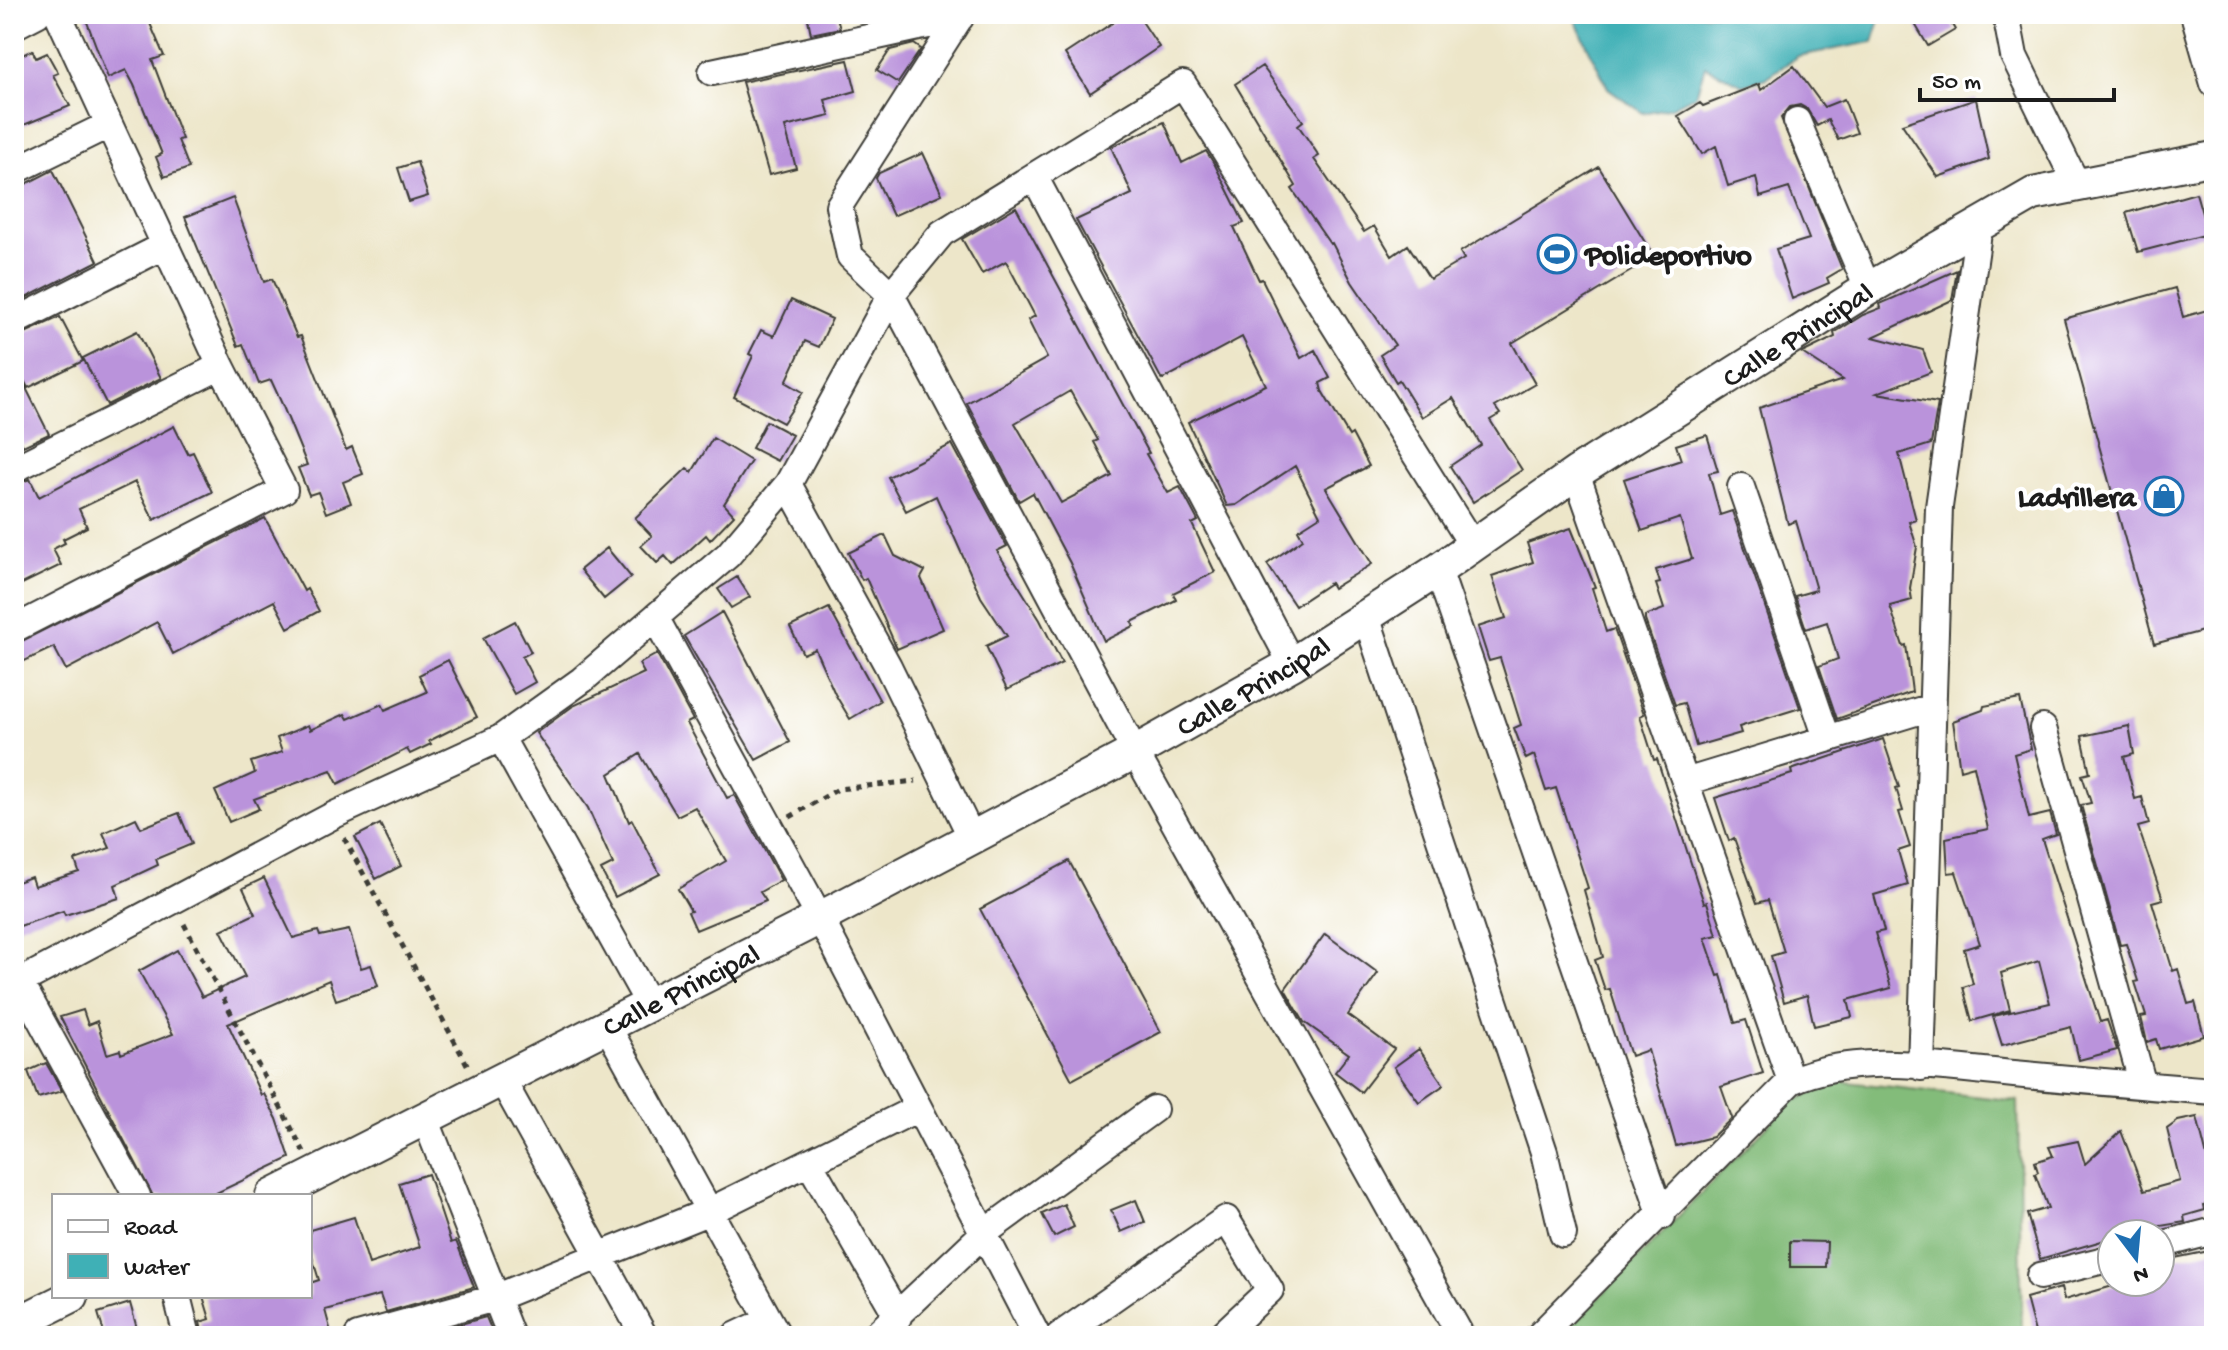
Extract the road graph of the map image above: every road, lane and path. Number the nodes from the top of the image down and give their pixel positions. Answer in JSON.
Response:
{"nodes":[{"id":1,"x":37,"y":14,"type":"edge"},
{"id":2,"x":58,"y":14,"type":"edge"},
{"id":3,"x":2006,"y":14,"type":"edge"},
{"id":4,"x":2194,"y":14,"type":"edge"},
{"id":5,"x":960,"y":15,"type":"edge"},
{"id":6,"x":14,"y":26,"type":"edge"},
{"id":7,"x":712,"y":72,"type":"dead end"},
{"id":8,"x":2214,"y":84,"type":"edge"},
{"id":9,"x":1797,"y":121,"type":"dead end"},
{"id":10,"x":108,"y":125,"type":"junction"},
{"id":11,"x":2214,"y":158,"type":"edge"},
{"id":12,"x":14,"y":171,"type":"edge"},
{"id":13,"x":1034,"y":176,"type":"junction"},
{"id":14,"x":2077,"y":185,"type":"junction"},
{"id":15,"x":1979,"y":226,"type":"junction"},
{"id":16,"x":166,"y":245,"type":"junction"},
{"id":17,"x":1868,"y":289,"type":"junction"},
{"id":18,"x":891,"y":295,"type":"junction"},
{"id":19,"x":14,"y":322,"type":"edge"},
{"id":20,"x":221,"y":366,"type":"junction"},
{"id":21,"x":14,"y":469,"type":"edge"},
{"id":22,"x":1576,"y":473,"type":"junction"},
{"id":23,"x":788,"y":484,"type":"junction"},
{"id":24,"x":1741,"y":487,"type":"dead end"},
{"id":25,"x":1473,"y":546,"type":"junction"},
{"id":26,"x":1438,"y":570,"type":"junction"},
{"id":27,"x":1366,"y":616,"type":"junction"},
{"id":28,"x":656,"y":619,"type":"junction"},
{"id":29,"x":14,"y":629,"type":"edge"},
{"id":30,"x":1292,"y":664,"type":"junction"},
{"id":31,"x":1932,"y":707,"type":"junction"},
{"id":32,"x":2043,"y":728,"type":"dead end"},
{"id":33,"x":501,"y":738,"type":"junction"},
{"id":34,"x":1827,"y":738,"type":"junction"},
{"id":35,"x":1135,"y":752,"type":"junction"},
{"id":36,"x":940,"y":775,"type":"junction"},
{"id":37,"x":1685,"y":782,"type":"junction"},
{"id":38,"x":332,"y":816,"type":"junction"},
{"id":39,"x":771,"y":829,"type":"junction"},
{"id":40,"x":972,"y":838,"type":"junction"},
{"id":41,"x":172,"y":902,"type":"junction"},
{"id":42,"x":820,"y":918,"type":"junction"},
{"id":43,"x":17,"y":983,"type":"edge"},
{"id":44,"x":649,"y":1004,"type":"junction"},
{"id":45,"x":607,"y":1026,"type":"junction"},
{"id":46,"x":1921,"y":1067,"type":"junction"},
{"id":47,"x":1791,"y":1081,"type":"junction"},
{"id":48,"x":491,"y":1085,"type":"junction"},
{"id":49,"x":2143,"y":1085,"type":"junction"},
{"id":50,"x":2214,"y":1091,"type":"edge"},
{"id":51,"x":918,"y":1108,"type":"junction"},
{"id":52,"x":1154,"y":1109,"type":"dead end"},
{"id":53,"x":425,"y":1118,"type":"junction"},
{"id":54,"x":809,"y":1162,"type":"junction"},
{"id":55,"x":316,"y":1174,"type":"junction"},
{"id":56,"x":136,"y":1194,"type":"edge"},
{"id":57,"x":276,"y":1194,"type":"edge"},
{"id":58,"x":710,"y":1211,"type":"junction"},
{"id":59,"x":1662,"y":1216,"type":"junction"},
{"id":60,"x":2214,"y":1231,"type":"edge"},
{"id":61,"x":984,"y":1233,"type":"junction"},
{"id":62,"x":1563,"y":1234,"type":"dead end"},
{"id":63,"x":2176,"y":1241,"type":"edge"},
{"id":64,"x":599,"y":1255,"type":"junction"},
{"id":65,"x":2096,"y":1262,"type":"edge"},
{"id":66,"x":2040,"y":1276,"type":"dead end"},
{"id":67,"x":68,"y":1298,"type":"edge"},
{"id":68,"x":178,"y":1298,"type":"edge"},
{"id":69,"x":495,"y":1298,"type":"junction"},
{"id":70,"x":898,"y":1317,"type":"junction"},
{"id":71,"x":14,"y":1325,"type":"edge"},
{"id":72,"x":774,"y":1328,"type":"edge"},
{"id":73,"x":187,"y":1336,"type":"edge"},
{"id":74,"x":358,"y":1336,"type":"edge"},
{"id":75,"x":511,"y":1336,"type":"edge"},
{"id":76,"x":644,"y":1336,"type":"edge"},
{"id":77,"x":735,"y":1336,"type":"edge"},
{"id":78,"x":875,"y":1336,"type":"edge"},
{"id":79,"x":1037,"y":1336,"type":"edge"},
{"id":80,"x":1059,"y":1336,"type":"edge"},
{"id":81,"x":1221,"y":1336,"type":"edge"},
{"id":82,"x":1461,"y":1336,"type":"edge"},
{"id":83,"x":1539,"y":1336,"type":"edge"}],
"edges":[{"from":1,"to":6,"type":"street"},
{"from":2,"to":10,"type":"street"},
{"from":3,"to":14,"type":"street"},
{"from":4,"to":8,"type":"street"},
{"from":5,"to":7,"type":"street"},
{"from":5,"to":18,"type":"street"},
{"from":9,"to":17,"type":"street"},
{"from":10,"to":12,"type":"street"},
{"from":10,"to":16,"type":"street"},
{"from":11,"to":14,"type":"street","name":"Calle Principal"},
{"from":13,"to":18,"type":"street"},
{"from":13,"to":25,"type":"street"},
{"from":13,"to":30,"type":"street"},
{"from":14,"to":15,"type":"street","name":"Calle Principal"},
{"from":15,"to":17,"type":"street","name":"Calle Principal"},
{"from":15,"to":31,"type":"street"},
{"from":16,"to":19,"type":"street"},
{"from":16,"to":20,"type":"street"},
{"from":17,"to":22,"type":"street","name":"Calle Principal"},
{"from":18,"to":23,"type":"street"},
{"from":18,"to":35,"type":"street"},
{"from":20,"to":21,"type":"street"},
{"from":20,"to":29,"type":"street"},
{"from":22,"to":25,"type":"street","name":"Calle Principal"},
{"from":22,"to":37,"type":"street"},
{"from":23,"to":28,"type":"street"},
{"from":23,"to":36,"type":"street"},
{"from":24,"to":34,"type":"street"},
{"from":25,"to":26,"type":"street","name":"Calle Principal"},
{"from":26,"to":27,"type":"street","name":"Calle Principal"},
{"from":26,"to":59,"type":"street"},
{"from":27,"to":30,"type":"street","name":"Calle Principal"},
{"from":27,"to":62,"type":"street"},
{"from":28,"to":33,"type":"street"},
{"from":28,"to":39,"type":"street"},
{"from":30,"to":35,"type":"street","name":"Calle Principal"},
{"from":31,"to":34,"type":"street"},
{"from":31,"to":46,"type":"street"},
{"from":32,"to":49,"type":"street"},
{"from":33,"to":38,"type":"street"},
{"from":33,"to":44,"type":"street"},
{"from":34,"to":37,"type":"street"},
{"from":35,"to":40,"type":"street","name":"Calle Principal"},
{"from":35,"to":82,"type":"street"},
{"from":36,"to":39,"type":"path"},
{"from":36,"to":40,"type":"street"},
{"from":37,"to":47,"type":"street"},
{"from":38,"to":41,"type":"street"},
{"from":38,"to":48,"type":"path"},
{"from":39,"to":42,"type":"street"},
{"from":40,"to":42,"type":"street","name":"Calle Principal"},
{"from":41,"to":43,"type":"street"},
{"from":41,"to":55,"type":"path"},
{"from":42,"to":44,"type":"street","name":"Calle Principal"},
{"from":42,"to":51,"type":"street"},
{"from":43,"to":56,"type":"street"},
{"from":44,"to":45,"type":"street","name":"Calle Principal"},
{"from":45,"to":48,"type":"street","name":"Calle Principal"},
{"from":45,"to":58,"type":"street"},
{"from":46,"to":47,"type":"street"},
{"from":46,"to":49,"type":"street"},
{"from":47,"to":59,"type":"street"},
{"from":48,"to":53,"type":"street","name":"Calle Principal"},
{"from":48,"to":64,"type":"street"},
{"from":49,"to":50,"type":"street"},
{"from":51,"to":54,"type":"street"},
{"from":51,"to":61,"type":"street"},
{"from":52,"to":61,"type":"street"},
{"from":53,"to":55,"type":"street","name":"Calle Principal"},
{"from":53,"to":69,"type":"street"},
{"from":54,"to":58,"type":"street"},
{"from":54,"to":70,"type":"street"},
{"from":55,"to":57,"type":"street","name":"Calle Principal"},
{"from":58,"to":64,"type":"street"},
{"from":58,"to":72,"type":"street"},
{"from":59,"to":83,"type":"street"},
{"from":60,"to":63,"type":"street"},
{"from":61,"to":70,"type":"street"},
{"from":61,"to":79,"type":"street"},
{"from":64,"to":69,"type":"street"},
{"from":64,"to":76,"type":"street"},
{"from":65,"to":66,"type":"street"},
{"from":67,"to":71,"type":"street"},
{"from":68,"to":73,"type":"street"},
{"from":69,"to":74,"type":"street"},
{"from":69,"to":75,"type":"street"},
{"from":70,"to":78,"type":"street"},
{"from":72,"to":77,"type":"street"},
{"from":80,"to":81,"type":"street"}]}
